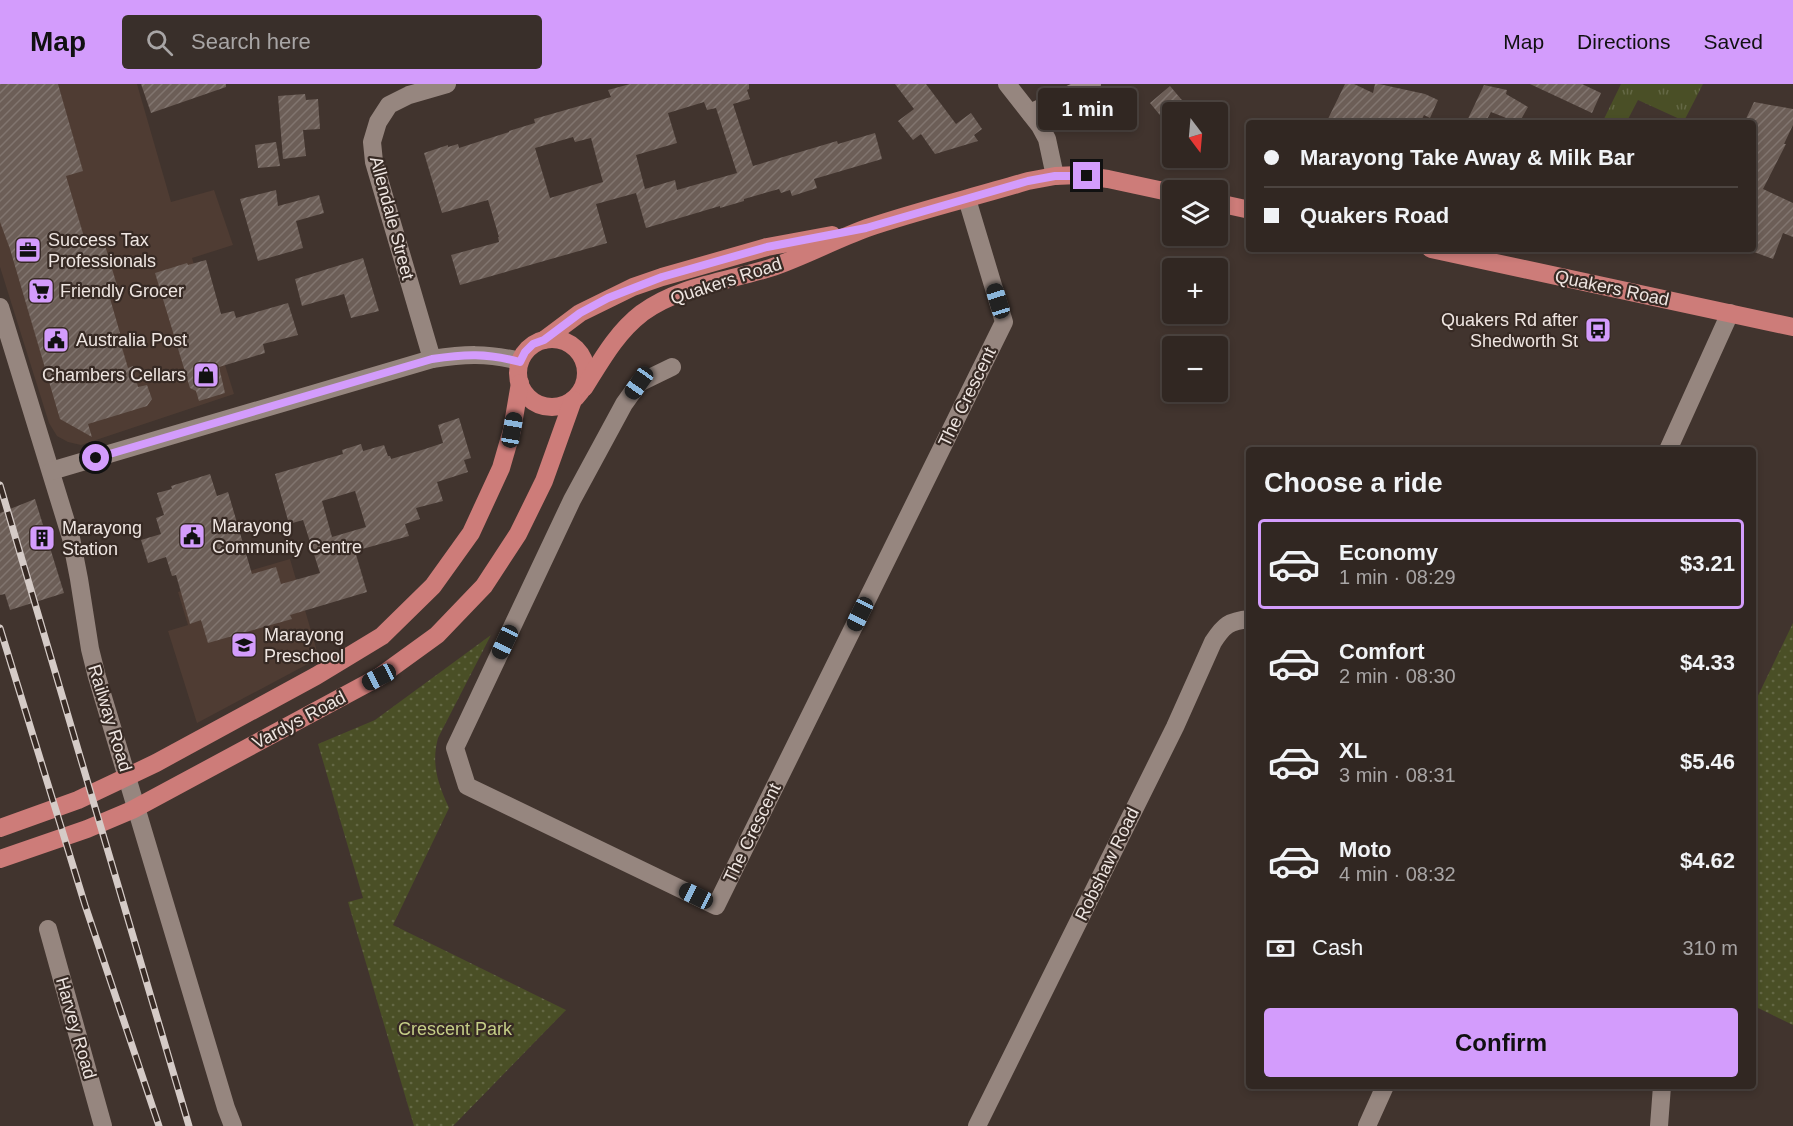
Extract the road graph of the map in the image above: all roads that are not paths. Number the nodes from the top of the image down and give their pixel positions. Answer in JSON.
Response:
{"nodes":[{"id":1,"x":447,"y":84,"type":"edge"},
{"id":2,"x":1007,"y":84,"type":"edge"},
{"id":3,"x":1092,"y":84,"type":"edge"},
{"id":4,"x":1030,"y":112,"type":"junction"},
{"id":5,"x":1055,"y":176,"type":"junction"},
{"id":6,"x":1162,"y":191,"type":"edge"},
{"id":7,"x":967,"y":199,"type":"junction"},
{"id":8,"x":1228,"y":205,"type":"edge"},
{"id":9,"x":1246,"y":209,"type":"edge"},
{"id":10,"x":866,"y":228,"type":"junction"},
{"id":11,"x":1445,"y":252,"type":"edge"},
{"id":12,"x":0,"y":307,"type":"edge"},
{"id":13,"x":1730,"y":314,"type":"junction"},
{"id":14,"x":1793,"y":327,"type":"edge"},
{"id":15,"x":544,"y":340,"type":"junction"},
{"id":16,"x":432,"y":359,"type":"junction"},
{"id":17,"x":520,"y":362,"type":"junction"},
{"id":18,"x":672,"y":367,"type":"dead end"},
{"id":19,"x":519,"y":383,"type":"junction"},
{"id":20,"x":578,"y":394,"type":"junction"},
{"id":21,"x":1669,"y":447,"type":"edge"},
{"id":22,"x":51,"y":471,"type":"junction"},
{"id":23,"x":1246,"y":620,"type":"edge"},
{"id":24,"x":0,"y":828,"type":"edge"},
{"id":25,"x":0,"y":859,"type":"edge"},
{"id":26,"x":48,"y":929,"type":"dead end"},
{"id":27,"x":1384,"y":1089,"type":"edge"},
{"id":28,"x":1662,"y":1089,"type":"edge"},
{"id":29,"x":103,"y":1126,"type":"edge"},
{"id":30,"x":233,"y":1126,"type":"edge"},
{"id":31,"x":977,"y":1126,"type":"edge"},
{"id":32,"x":1367,"y":1126,"type":"edge"},
{"id":33,"x":1659,"y":1126,"type":"edge"}],
"edges":[{"from":1,"to":16,"type":"street","name":"Allendale Street"},
{"from":2,"to":4,"type":"street"},
{"from":3,"to":4,"type":"street"},
{"from":4,"to":5,"type":"street"},
{"from":5,"to":6,"type":"main road","name":"Quakers Road"},
{"from":5,"to":7,"type":"main road","name":"Quakers Road"},
{"from":7,"to":10,"type":"main road","name":"Quakers Road"},
{"from":7,"to":18,"type":"street","name":"The Crescent"},
{"from":8,"to":9,"type":"main road"},
{"from":10,"to":15,"type":"main road","name":"Quakers Road"},
{"from":10,"to":20,"type":"main road","name":"Quakers Road"},
{"from":11,"to":13,"type":"main road","name":"Quakers Road"},
{"from":12,"to":22,"type":"street","name":"Railway Road"},
{"from":13,"to":14,"type":"main road","name":"Quakers Road"},
{"from":13,"to":21,"type":"street"},
{"from":15,"to":17,"type":"main road"},
{"from":15,"to":20,"type":"main road"},
{"from":16,"to":17,"type":"street"},
{"from":16,"to":22,"type":"street"},
{"from":17,"to":19,"type":"main road"},
{"from":19,"to":20,"type":"main road"},
{"from":19,"to":24,"type":"main road","name":"Vardys Road"},
{"from":20,"to":25,"type":"main road","name":"Vardys Road"},
{"from":22,"to":30,"type":"street","name":"Railway Road"},
{"from":23,"to":31,"type":"street","name":"Robshaw Road"},
{"from":26,"to":29,"type":"street","name":"Harvey Road"},
{"from":27,"to":32,"type":"street"},
{"from":28,"to":33,"type":"street"}]}
